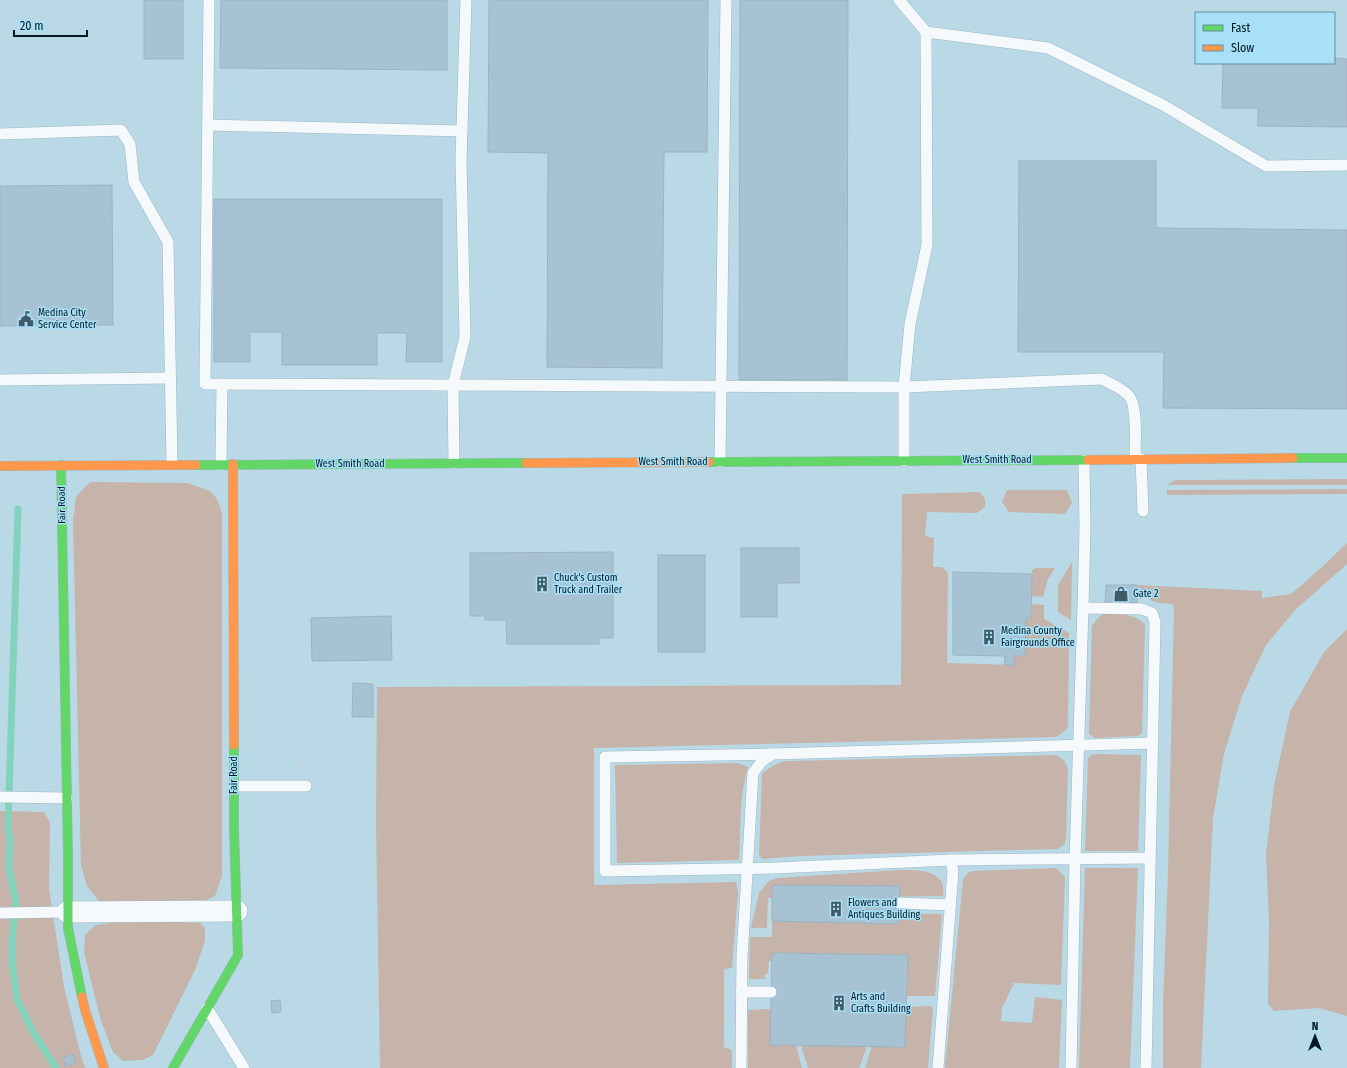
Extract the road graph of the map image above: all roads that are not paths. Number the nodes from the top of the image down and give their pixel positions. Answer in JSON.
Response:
{"nodes":[{"id":1,"x":209,"y":0,"type":"edge"},
{"id":2,"x":466,"y":0,"type":"edge"},
{"id":3,"x":726,"y":0,"type":"edge"},
{"id":4,"x":899,"y":0,"type":"edge"},
{"id":5,"x":926,"y":32,"type":"junction"},
{"id":6,"x":208,"y":125,"type":"junction"},
{"id":7,"x":462,"y":131,"type":"junction"},
{"id":8,"x":0,"y":134,"type":"edge"},
{"id":9,"x":1347,"y":165,"type":"edge"},
{"id":10,"x":170,"y":378,"type":"junction"},
{"id":11,"x":0,"y":380,"type":"edge"},
{"id":12,"x":222,"y":384,"type":"junction"},
{"id":13,"x":453,"y":385,"type":"junction"},
{"id":14,"x":720,"y":387,"type":"junction"},
{"id":15,"x":904,"y":387,"type":"junction"},
{"id":16,"x":1347,"y":458,"type":"edge"},
{"id":17,"x":1138,"y":459,"type":"junction"},
{"id":18,"x":1084,"y":460,"type":"junction"},
{"id":19,"x":904,"y":461,"type":"junction"},
{"id":20,"x":720,"y":462,"type":"junction"},
{"id":21,"x":454,"y":463,"type":"junction"},
{"id":22,"x":172,"y":464,"type":"junction"},
{"id":23,"x":221,"y":464,"type":"junction"},
{"id":24,"x":233,"y":464,"type":"junction"},
{"id":25,"x":61,"y":465,"type":"junction"},
{"id":26,"x":0,"y":466,"type":"edge"},
{"id":27,"x":1143,"y":511,"type":"dead end"},
{"id":28,"x":1083,"y":608,"type":"junction"},
{"id":29,"x":1152,"y":743,"type":"junction"},
{"id":30,"x":1078,"y":745,"type":"junction"},
{"id":31,"x":773,"y":754,"type":"junction"},
{"id":32,"x":234,"y":786,"type":"junction"},
{"id":33,"x":306,"y":786,"type":"dead end"},
{"id":34,"x":0,"y":797,"type":"edge"},
{"id":35,"x":67,"y":798,"type":"junction"},
{"id":36,"x":1150,"y":858,"type":"junction"},
{"id":37,"x":950,"y":860,"type":"junction"},
{"id":38,"x":1075,"y":860,"type":"junction"},
{"id":39,"x":747,"y":869,"type":"junction"},
{"id":40,"x":899,"y":903,"type":"dead end"},
{"id":41,"x":950,"y":905,"type":"junction"},
{"id":42,"x":67,"y":912,"type":"junction"},
{"id":43,"x":237,"y":912,"type":"junction"},
{"id":44,"x":0,"y":913,"type":"edge"},
{"id":45,"x":742,"y":992,"type":"junction"},
{"id":46,"x":771,"y":992,"type":"dead end"},
{"id":47,"x":207,"y":1008,"type":"junction"},
{"id":48,"x":104,"y":1068,"type":"edge"},
{"id":49,"x":173,"y":1068,"type":"edge"},
{"id":50,"x":244,"y":1068,"type":"edge"},
{"id":51,"x":741,"y":1068,"type":"edge"},
{"id":52,"x":938,"y":1068,"type":"edge"},
{"id":53,"x":1071,"y":1068,"type":"edge"},
{"id":54,"x":1146,"y":1068,"type":"edge"}],
"edges":[{"from":1,"to":6,"type":"lane"},
{"from":2,"to":7,"type":"lane"},
{"from":3,"to":14,"type":"lane"},
{"from":4,"to":5,"type":"lane"},
{"from":5,"to":9,"type":"lane"},
{"from":5,"to":15,"type":"lane"},
{"from":6,"to":7,"type":"lane"},
{"from":6,"to":12,"type":"lane"},
{"from":7,"to":13,"type":"lane"},
{"from":8,"to":10,"type":"lane"},
{"from":10,"to":11,"type":"lane"},
{"from":10,"to":22,"type":"lane"},
{"from":12,"to":13,"type":"lane"},
{"from":12,"to":23,"type":"lane"},
{"from":13,"to":14,"type":"lane"},
{"from":13,"to":21,"type":"lane"},
{"from":14,"to":15,"type":"lane"},
{"from":14,"to":20,"type":"lane"},
{"from":15,"to":17,"type":"lane"},
{"from":15,"to":19,"type":"lane"},
{"from":16,"to":17,"type":"street","name":"West Smith Road"},
{"from":17,"to":18,"type":"street","name":"West Smith Road"},
{"from":17,"to":27,"type":"lane"},
{"from":18,"to":19,"type":"street","name":"West Smith Road"},
{"from":18,"to":28,"type":"lane"},
{"from":19,"to":20,"type":"street","name":"West Smith Road"},
{"from":20,"to":21,"type":"street","name":"West Smith Road"},
{"from":21,"to":24,"type":"street","name":"West Smith Road"},
{"from":22,"to":23,"type":"street","name":"West Smith Road"},
{"from":22,"to":25,"type":"street","name":"West Smith Road"},
{"from":23,"to":24,"type":"street","name":"West Smith Road"},
{"from":24,"to":32,"type":"street","name":"Fair Road"},
{"from":25,"to":26,"type":"street","name":"West Smith Road"},
{"from":25,"to":35,"type":"street","name":"Fair Road"},
{"from":28,"to":29,"type":"lane"},
{"from":28,"to":30,"type":"lane"},
{"from":29,"to":30,"type":"lane"},
{"from":29,"to":36,"type":"lane"},
{"from":30,"to":31,"type":"lane"},
{"from":30,"to":38,"type":"lane"},
{"from":31,"to":39,"type":"lane"},
{"from":31,"to":39,"type":"lane"},
{"from":32,"to":33,"type":"lane"},
{"from":32,"to":43,"type":"street","name":"Fair Road"},
{"from":34,"to":35,"type":"lane"},
{"from":35,"to":42,"type":"street","name":"Fair Road"},
{"from":36,"to":38,"type":"lane"},
{"from":36,"to":54,"type":"lane"},
{"from":37,"to":38,"type":"lane"},
{"from":37,"to":39,"type":"lane"},
{"from":37,"to":41,"type":"lane"},
{"from":38,"to":53,"type":"lane"},
{"from":39,"to":45,"type":"lane"},
{"from":40,"to":41,"type":"lane"},
{"from":41,"to":52,"type":"lane"},
{"from":42,"to":43,"type":"street"},
{"from":42,"to":44,"type":"lane"},
{"from":42,"to":48,"type":"street","name":"Fair Road"},
{"from":43,"to":47,"type":"street","name":"Fair Road"},
{"from":45,"to":46,"type":"lane"},
{"from":45,"to":51,"type":"lane"},
{"from":47,"to":49,"type":"street","name":"Fair Road"},
{"from":47,"to":50,"type":"lane"}]}
